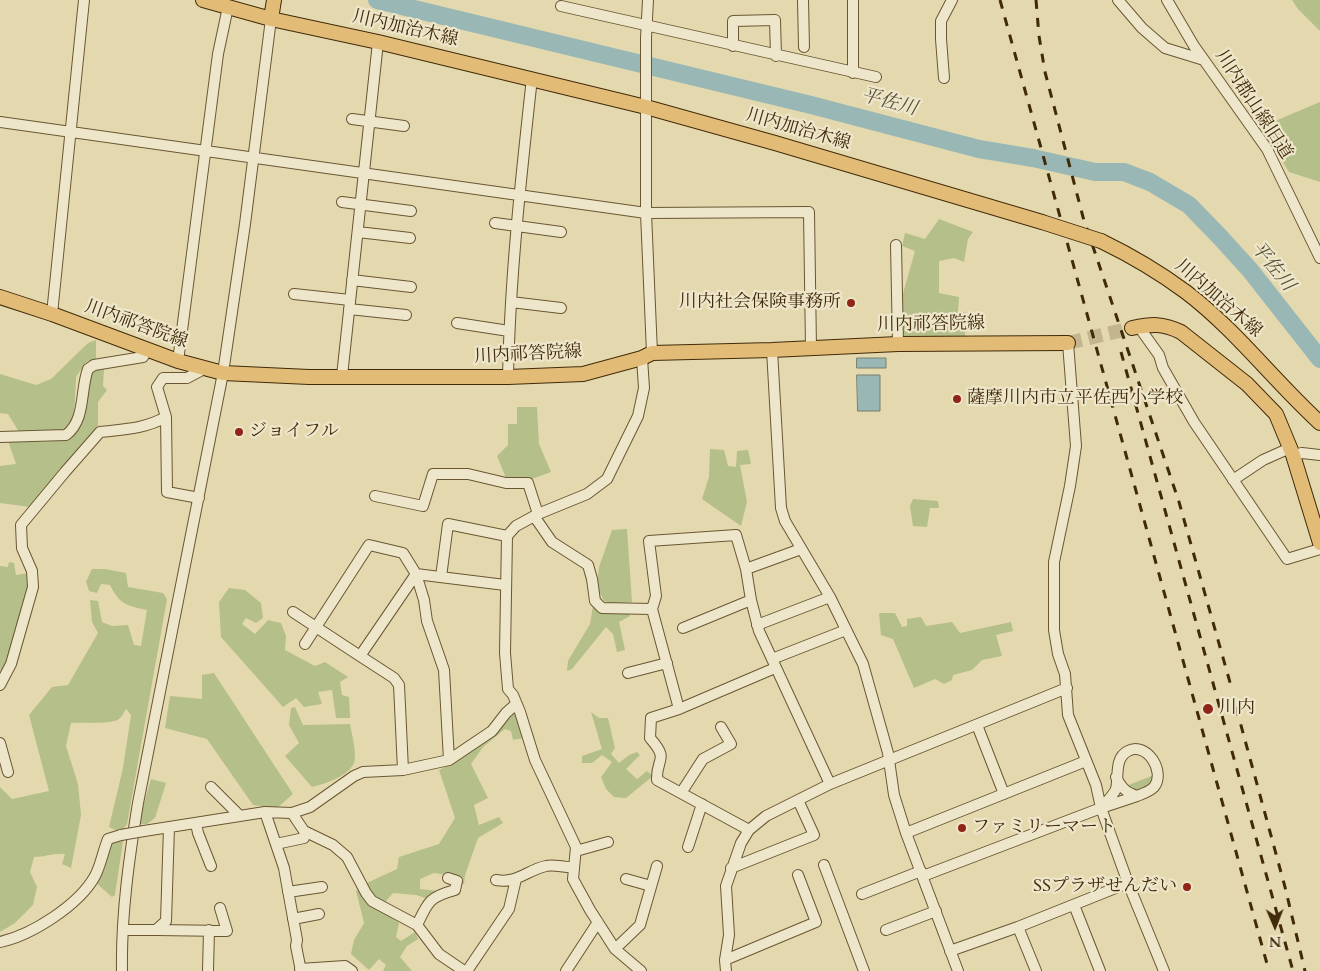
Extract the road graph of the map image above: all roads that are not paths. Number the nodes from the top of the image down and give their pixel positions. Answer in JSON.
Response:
{"nodes":[{"id":1,"x":84,"y":0,"type":"edge"},
{"id":2,"x":203,"y":0,"type":"edge"},
{"id":3,"x":648,"y":0,"type":"edge"},
{"id":4,"x":803,"y":0,"type":"edge"},
{"id":5,"x":853,"y":0,"type":"edge"},
{"id":6,"x":952,"y":0,"type":"edge"},
{"id":7,"x":1118,"y":0,"type":"edge"},
{"id":8,"x":1167,"y":0,"type":"edge"},
{"id":9,"x":274,"y":2,"type":"edge"},
{"id":10,"x":561,"y":6,"type":"dead end"},
{"id":11,"x":228,"y":7,"type":"junction"},
{"id":12,"x":271,"y":19,"type":"junction"},
{"id":13,"x":646,"y":26,"type":"junction"},
{"id":14,"x":378,"y":42,"type":"junction"},
{"id":15,"x":733,"y":46,"type":"junction"},
{"id":16,"x":804,"y":48,"type":"dead end"},
{"id":17,"x":776,"y":56,"type":"junction"},
{"id":18,"x":1204,"y":60,"type":"junction"},
{"id":19,"x":853,"y":73,"type":"junction"},
{"id":20,"x":876,"y":77,"type":"dead end"},
{"id":21,"x":532,"y":78,"type":"junction"},
{"id":22,"x":944,"y":78,"type":"dead end"},
{"id":23,"x":646,"y":107,"type":"junction"},
{"id":24,"x":352,"y":118,"type":"dead end"},
{"id":25,"x":369,"y":121,"type":"junction"},
{"id":26,"x":0,"y":122,"type":"edge"},
{"id":27,"x":404,"y":126,"type":"dead end"},
{"id":28,"x":70,"y":132,"type":"junction"},
{"id":29,"x":205,"y":151,"type":"junction"},
{"id":30,"x":253,"y":158,"type":"junction"},
{"id":31,"x":364,"y":174,"type":"junction"},
{"id":32,"x":519,"y":196,"type":"junction"},
{"id":33,"x":342,"y":202,"type":"dead end"},
{"id":34,"x":361,"y":204,"type":"junction"},
{"id":35,"x":411,"y":211,"type":"dead end"},
{"id":36,"x":646,"y":213,"type":"junction"},
{"id":37,"x":495,"y":222,"type":"dead end"},
{"id":38,"x":517,"y":226,"type":"junction"},
{"id":39,"x":358,"y":232,"type":"junction"},
{"id":40,"x":561,"y":232,"type":"dead end"},
{"id":41,"x":410,"y":238,"type":"dead end"},
{"id":42,"x":896,"y":245,"type":"dead end"},
{"id":43,"x":1320,"y":258,"type":"edge"},
{"id":44,"x":352,"y":280,"type":"junction"},
{"id":45,"x":411,"y":287,"type":"dead end"},
{"id":46,"x":294,"y":294,"type":"dead end"},
{"id":47,"x":0,"y":297,"type":"edge"},
{"id":48,"x":511,"y":302,"type":"junction"},
{"id":49,"x":350,"y":304,"type":"junction"},
{"id":50,"x":561,"y":308,"type":"dead end"},
{"id":51,"x":52,"y":314,"type":"junction"},
{"id":52,"x":406,"y":315,"type":"dead end"},
{"id":53,"x":457,"y":323,"type":"dead end"},
{"id":54,"x":1135,"y":328,"type":"joint"},
{"id":55,"x":509,"y":331,"type":"junction"},
{"id":56,"x":1068,"y":343,"type":"joint"},
{"id":57,"x":898,"y":344,"type":"junction"},
{"id":58,"x":811,"y":348,"type":"junction"},
{"id":59,"x":146,"y":350,"type":"junction"},
{"id":60,"x":772,"y":350,"type":"junction"},
{"id":61,"x":647,"y":355,"type":"junction"},
{"id":62,"x":178,"y":361,"type":"junction"},
{"id":63,"x":204,"y":369,"type":"junction"},
{"id":64,"x":224,"y":373,"type":"junction"},
{"id":65,"x":342,"y":376,"type":"junction"},
{"id":66,"x":508,"y":377,"type":"junction"},
{"id":67,"x":166,"y":417,"type":"junction"},
{"id":68,"x":1320,"y":423,"type":"edge"},
{"id":69,"x":0,"y":437,"type":"edge"},
{"id":70,"x":1291,"y":451,"type":"junction"},
{"id":71,"x":1320,"y":455,"type":"edge"},
{"id":72,"x":1234,"y":480,"type":"junction"},
{"id":73,"x":375,"y":496,"type":"dead end"},
{"id":74,"x":199,"y":498,"type":"junction"},
{"id":75,"x":536,"y":515,"type":"junction"},
{"id":76,"x":506,"y":536,"type":"junction"},
{"id":77,"x":1320,"y":543,"type":"edge"},
{"id":78,"x":801,"y":549,"type":"junction"},
{"id":79,"x":1320,"y":549,"type":"edge"},
{"id":80,"x":746,"y":569,"type":"junction"},
{"id":81,"x":416,"y":574,"type":"junction"},
{"id":82,"x":441,"y":577,"type":"junction"},
{"id":83,"x":506,"y":585,"type":"junction"},
{"id":84,"x":830,"y":597,"type":"junction"},
{"id":85,"x":751,"y":600,"type":"junction"},
{"id":86,"x":652,"y":609,"type":"junction"},
{"id":87,"x":293,"y":612,"type":"dead end"},
{"id":88,"x":757,"y":625,"type":"junction"},
{"id":89,"x":316,"y":627,"type":"junction"},
{"id":90,"x":683,"y":628,"type":"dead end"},
{"id":91,"x":846,"y":630,"type":"junction"},
{"id":92,"x":304,"y":644,"type":"dead end"},
{"id":93,"x":360,"y":656,"type":"junction"},
{"id":94,"x":667,"y":663,"type":"junction"},
{"id":95,"x":774,"y":664,"type":"junction"},
{"id":96,"x":628,"y":674,"type":"dead end"},
{"id":97,"x":0,"y":685,"type":"edge"},
{"id":98,"x":1067,"y":688,"type":"junction"},
{"id":99,"x":516,"y":704,"type":"junction"},
{"id":100,"x":679,"y":709,"type":"junction"},
{"id":101,"x":977,"y":725,"type":"junction"},
{"id":102,"x":721,"y":727,"type":"dead end"},
{"id":103,"x":0,"y":743,"type":"edge"},
{"id":104,"x":888,"y":759,"type":"junction"},
{"id":105,"x":449,"y":760,"type":"junction"},
{"id":106,"x":1086,"y":761,"type":"junction"},
{"id":107,"x":403,"y":770,"type":"junction"},
{"id":108,"x":8,"y":772,"type":"dead end"},
{"id":109,"x":1116,"y":777,"type":"junction"},
{"id":110,"x":830,"y":784,"type":"junction"},
{"id":111,"x":211,"y":787,"type":"dead end"},
{"id":112,"x":681,"y":793,"type":"junction"},
{"id":113,"x":1004,"y":794,"type":"junction"},
{"id":114,"x":1137,"y":796,"type":"junction"},
{"id":115,"x":798,"y":800,"type":"junction"},
{"id":116,"x":702,"y":804,"type":"junction"},
{"id":117,"x":1101,"y":808,"type":"junction"},
{"id":118,"x":265,"y":812,"type":"junction"},
{"id":119,"x":292,"y":813,"type":"junction"},
{"id":120,"x":240,"y":816,"type":"junction"},
{"id":121,"x":196,"y":823,"type":"junction"},
{"id":122,"x":169,"y":827,"type":"junction"},
{"id":123,"x":749,"y":830,"type":"junction"},
{"id":124,"x":906,"y":833,"type":"junction"},
{"id":125,"x":304,"y":838,"type":"dead end"},
{"id":126,"x":608,"y":842,"type":"dead end"},
{"id":127,"x":276,"y":844,"type":"junction"},
{"id":128,"x":688,"y":847,"type":"dead end"},
{"id":129,"x":576,"y":851,"type":"junction"},
{"id":130,"x":824,"y":865,"type":"dead end"},
{"id":131,"x":211,"y":866,"type":"dead end"},
{"id":132,"x":657,"y":866,"type":"dead end"},
{"id":133,"x":574,"y":868,"type":"junction"},
{"id":134,"x":731,"y":868,"type":"junction"},
{"id":135,"x":922,"y":873,"type":"junction"},
{"id":136,"x":798,"y":875,"type":"dead end"},
{"id":137,"x":448,"y":878,"type":"dead end"},
{"id":138,"x":516,"y":879,"type":"junction"},
{"id":139,"x":626,"y":879,"type":"dead end"},
{"id":140,"x":496,"y":880,"type":"dead end"},
{"id":141,"x":1128,"y":882,"type":"junction"},
{"id":142,"x":651,"y":886,"type":"junction"},
{"id":143,"x":322,"y":887,"type":"dead end"},
{"id":144,"x":288,"y":892,"type":"junction"},
{"id":145,"x":862,"y":894,"type":"dead end"},
{"id":146,"x":1074,"y":904,"type":"junction"},
{"id":147,"x":220,"y":908,"type":"dead end"},
{"id":148,"x":936,"y":911,"type":"junction"},
{"id":149,"x":319,"y":914,"type":"dead end"},
{"id":150,"x":293,"y":919,"type":"junction"},
{"id":151,"x":598,"y":922,"type":"junction"},
{"id":152,"x":417,"y":925,"type":"junction"},
{"id":153,"x":1018,"y":927,"type":"junction"},
{"id":154,"x":122,"y":930,"type":"junction"},
{"id":155,"x":156,"y":930,"type":"junction"},
{"id":156,"x":209,"y":930,"type":"junction"},
{"id":157,"x":886,"y":930,"type":"dead end"},
{"id":158,"x":0,"y":942,"type":"edge"},
{"id":159,"x":615,"y":949,"type":"junction"},
{"id":160,"x":950,"y":951,"type":"junction"},
{"id":161,"x":725,"y":960,"type":"junction"},
{"id":162,"x":300,"y":970,"type":"edge"},
{"id":163,"x":122,"y":971,"type":"edge"},
{"id":164,"x":208,"y":971,"type":"edge"},
{"id":165,"x":352,"y":971,"type":"edge"},
{"id":166,"x":466,"y":971,"type":"edge"},
{"id":167,"x":566,"y":971,"type":"edge"},
{"id":168,"x":641,"y":971,"type":"edge"},
{"id":169,"x":726,"y":971,"type":"edge"},
{"id":170,"x":864,"y":971,"type":"edge"},
{"id":171,"x":958,"y":971,"type":"edge"},
{"id":172,"x":1036,"y":971,"type":"edge"},
{"id":173,"x":1100,"y":971,"type":"edge"},
{"id":174,"x":1164,"y":971,"type":"edge"}],
"edges":[{"from":1,"to":28,"type":"street"},
{"from":2,"to":11,"type":"main road","name":"川内加治木線"},
{"from":3,"to":13,"type":"street"},
{"from":4,"to":16,"type":"street"},
{"from":5,"to":19,"type":"street"},
{"from":6,"to":22,"type":"street"},
{"from":7,"to":18,"type":"street"},
{"from":8,"to":18,"type":"street","name":"川内郡山線旧道"},
{"from":9,"to":12,"type":"main road"},
{"from":10,"to":13,"type":"street"},
{"from":11,"to":12,"type":"main road","name":"川内加治木線"},
{"from":11,"to":29,"type":"street"},
{"from":12,"to":14,"type":"main road","name":"川内加治木線"},
{"from":12,"to":30,"type":"street"},
{"from":13,"to":15,"type":"street"},
{"from":13,"to":23,"type":"street"},
{"from":14,"to":21,"type":"main road","name":"川内加治木線"},
{"from":14,"to":25,"type":"street"},
{"from":15,"to":17,"type":"street"},
{"from":15,"to":17,"type":"street"},
{"from":17,"to":19,"type":"street"},
{"from":18,"to":43,"type":"street","name":"川内郡山線旧道"},
{"from":19,"to":20,"type":"street"},
{"from":21,"to":23,"type":"main road","name":"川内加治木線"},
{"from":21,"to":32,"type":"street"},
{"from":23,"to":36,"type":"street"},
{"from":23,"to":68,"type":"main road","name":"川内加治木線","bridge":true},
{"from":24,"to":25,"type":"street"},
{"from":25,"to":27,"type":"street"},
{"from":25,"to":31,"type":"street"},
{"from":26,"to":28,"type":"street"},
{"from":28,"to":29,"type":"street"},
{"from":28,"to":51,"type":"street"},
{"from":29,"to":30,"type":"street"},
{"from":29,"to":62,"type":"street"},
{"from":30,"to":31,"type":"street"},
{"from":30,"to":64,"type":"street"},
{"from":31,"to":32,"type":"street"},
{"from":31,"to":34,"type":"street"},
{"from":32,"to":36,"type":"street"},
{"from":32,"to":38,"type":"street"},
{"from":33,"to":34,"type":"street"},
{"from":34,"to":35,"type":"street"},
{"from":34,"to":39,"type":"street"},
{"from":36,"to":58,"type":"street"},
{"from":36,"to":61,"type":"street"},
{"from":37,"to":38,"type":"street"},
{"from":38,"to":40,"type":"street"},
{"from":38,"to":48,"type":"street"},
{"from":39,"to":41,"type":"street"},
{"from":39,"to":44,"type":"street"},
{"from":42,"to":57,"type":"street"},
{"from":44,"to":45,"type":"street"},
{"from":44,"to":49,"type":"street"},
{"from":46,"to":49,"type":"street"},
{"from":47,"to":51,"type":"main road","name":"川内祁答院線"},
{"from":48,"to":50,"type":"street"},
{"from":48,"to":55,"type":"street"},
{"from":49,"to":52,"type":"street"},
{"from":49,"to":65,"type":"street"},
{"from":51,"to":59,"type":"main road","name":"川内祁答院線"},
{"from":53,"to":55,"type":"street"},
{"from":54,"to":70,"type":"main road"},
{"from":54,"to":72,"type":"street"},
{"from":55,"to":66,"type":"street"},
{"from":56,"to":57,"type":"main road","name":"川内祁答院線"},
{"from":56,"to":98,"type":"street"},
{"from":57,"to":58,"type":"main road","name":"川内祁答院線"},
{"from":58,"to":60,"type":"main road","name":"川内祁答院線"},
{"from":59,"to":62,"type":"main road","name":"川内祁答院線"},
{"from":59,"to":69,"type":"street"},
{"from":60,"to":61,"type":"main road","name":"川内祁答院線"},
{"from":60,"to":78,"type":"street"},
{"from":61,"to":66,"type":"main road","name":"川内祁答院線"},
{"from":61,"to":75,"type":"street"},
{"from":62,"to":63,"type":"main road","name":"川内祁答院線"},
{"from":63,"to":64,"type":"main road","name":"川内祁答院線"},
{"from":63,"to":67,"type":"street"},
{"from":64,"to":65,"type":"main road","name":"川内祁答院線"},
{"from":64,"to":74,"type":"street"},
{"from":65,"to":66,"type":"main road","name":"川内祁答院線"},
{"from":67,"to":74,"type":"street"},
{"from":67,"to":97,"type":"street"},
{"from":70,"to":71,"type":"street"},
{"from":70,"to":72,"type":"street"},
{"from":70,"to":77,"type":"main road"},
{"from":72,"to":79,"type":"street"},
{"from":73,"to":75,"type":"street"},
{"from":74,"to":154,"type":"street"},
{"from":75,"to":76,"type":"street"},
{"from":75,"to":86,"type":"street"},
{"from":76,"to":82,"type":"street"},
{"from":76,"to":83,"type":"street"},
{"from":78,"to":80,"type":"street"},
{"from":78,"to":84,"type":"street"},
{"from":80,"to":85,"type":"street"},
{"from":80,"to":86,"type":"street"},
{"from":81,"to":82,"type":"street"},
{"from":81,"to":89,"type":"street"},
{"from":81,"to":93,"type":"street"},
{"from":81,"to":105,"type":"street"},
{"from":82,"to":83,"type":"street"},
{"from":83,"to":99,"type":"street"},
{"from":84,"to":88,"type":"street"},
{"from":84,"to":91,"type":"street"},
{"from":85,"to":88,"type":"street"},
{"from":85,"to":90,"type":"street"},
{"from":86,"to":94,"type":"street"},
{"from":87,"to":89,"type":"street"},
{"from":88,"to":95,"type":"street"},
{"from":89,"to":92,"type":"street"},
{"from":89,"to":93,"type":"street"},
{"from":91,"to":95,"type":"street"},
{"from":91,"to":104,"type":"street"},
{"from":93,"to":107,"type":"street"},
{"from":94,"to":96,"type":"street"},
{"from":94,"to":100,"type":"street"},
{"from":95,"to":100,"type":"street"},
{"from":95,"to":110,"type":"street"},
{"from":98,"to":101,"type":"street"},
{"from":98,"to":106,"type":"street"},
{"from":99,"to":105,"type":"street"},
{"from":99,"to":129,"type":"street"},
{"from":100,"to":112,"type":"street"},
{"from":101,"to":104,"type":"street"},
{"from":101,"to":113,"type":"street"},
{"from":102,"to":112,"type":"street"},
{"from":103,"to":108,"type":"street"},
{"from":104,"to":110,"type":"street"},
{"from":104,"to":124,"type":"street"},
{"from":105,"to":107,"type":"street"},
{"from":106,"to":113,"type":"street"},
{"from":106,"to":117,"type":"street"},
{"from":107,"to":119,"type":"street"},
{"from":109,"to":114,"type":"street"},
{"from":109,"to":114,"type":"street"},
{"from":109,"to":117,"type":"street"},
{"from":110,"to":115,"type":"street"},
{"from":111,"to":120,"type":"street"},
{"from":112,"to":116,"type":"street"},
{"from":113,"to":124,"type":"street"},
{"from":114,"to":117,"type":"street"},
{"from":115,"to":123,"type":"street"},
{"from":115,"to":134,"type":"street"},
{"from":116,"to":123,"type":"street"},
{"from":116,"to":128,"type":"street"},
{"from":117,"to":135,"type":"street"},
{"from":117,"to":141,"type":"street"},
{"from":118,"to":119,"type":"street"},
{"from":118,"to":120,"type":"street"},
{"from":118,"to":127,"type":"street"},
{"from":119,"to":152,"type":"street"},
{"from":120,"to":121,"type":"street"},
{"from":121,"to":122,"type":"street"},
{"from":121,"to":131,"type":"street"},
{"from":122,"to":155,"type":"street"},
{"from":122,"to":158,"type":"street","bridge":true},
{"from":123,"to":134,"type":"street"},
{"from":124,"to":135,"type":"street"},
{"from":125,"to":127,"type":"street"},
{"from":126,"to":129,"type":"street"},
{"from":127,"to":144,"type":"street"},
{"from":129,"to":133,"type":"street"},
{"from":130,"to":170,"type":"street"},
{"from":132,"to":142,"type":"street"},
{"from":133,"to":138,"type":"street"},
{"from":133,"to":151,"type":"street"},
{"from":134,"to":161,"type":"street"},
{"from":135,"to":145,"type":"street"},
{"from":135,"to":148,"type":"street"},
{"from":136,"to":161,"type":"street"},
{"from":137,"to":152,"type":"street"},
{"from":138,"to":140,"type":"street"},
{"from":138,"to":166,"type":"street"},
{"from":139,"to":142,"type":"street"},
{"from":141,"to":146,"type":"street"},
{"from":141,"to":174,"type":"street"},
{"from":142,"to":159,"type":"street"},
{"from":143,"to":144,"type":"street"},
{"from":144,"to":150,"type":"street"},
{"from":146,"to":153,"type":"street"},
{"from":146,"to":173,"type":"street"},
{"from":147,"to":156,"type":"street"},
{"from":148,"to":157,"type":"street"},
{"from":148,"to":160,"type":"street"},
{"from":149,"to":150,"type":"street"},
{"from":150,"to":162,"type":"street"},
{"from":151,"to":159,"type":"street"},
{"from":151,"to":167,"type":"street"},
{"from":152,"to":166,"type":"street"},
{"from":153,"to":160,"type":"street"},
{"from":153,"to":172,"type":"street"},
{"from":154,"to":155,"type":"street"},
{"from":154,"to":163,"type":"street"},
{"from":155,"to":156,"type":"street"},
{"from":156,"to":164,"type":"street"},
{"from":159,"to":168,"type":"street"},
{"from":160,"to":171,"type":"street"},
{"from":161,"to":169,"type":"street"},
{"from":162,"to":165,"type":"street"}]}
